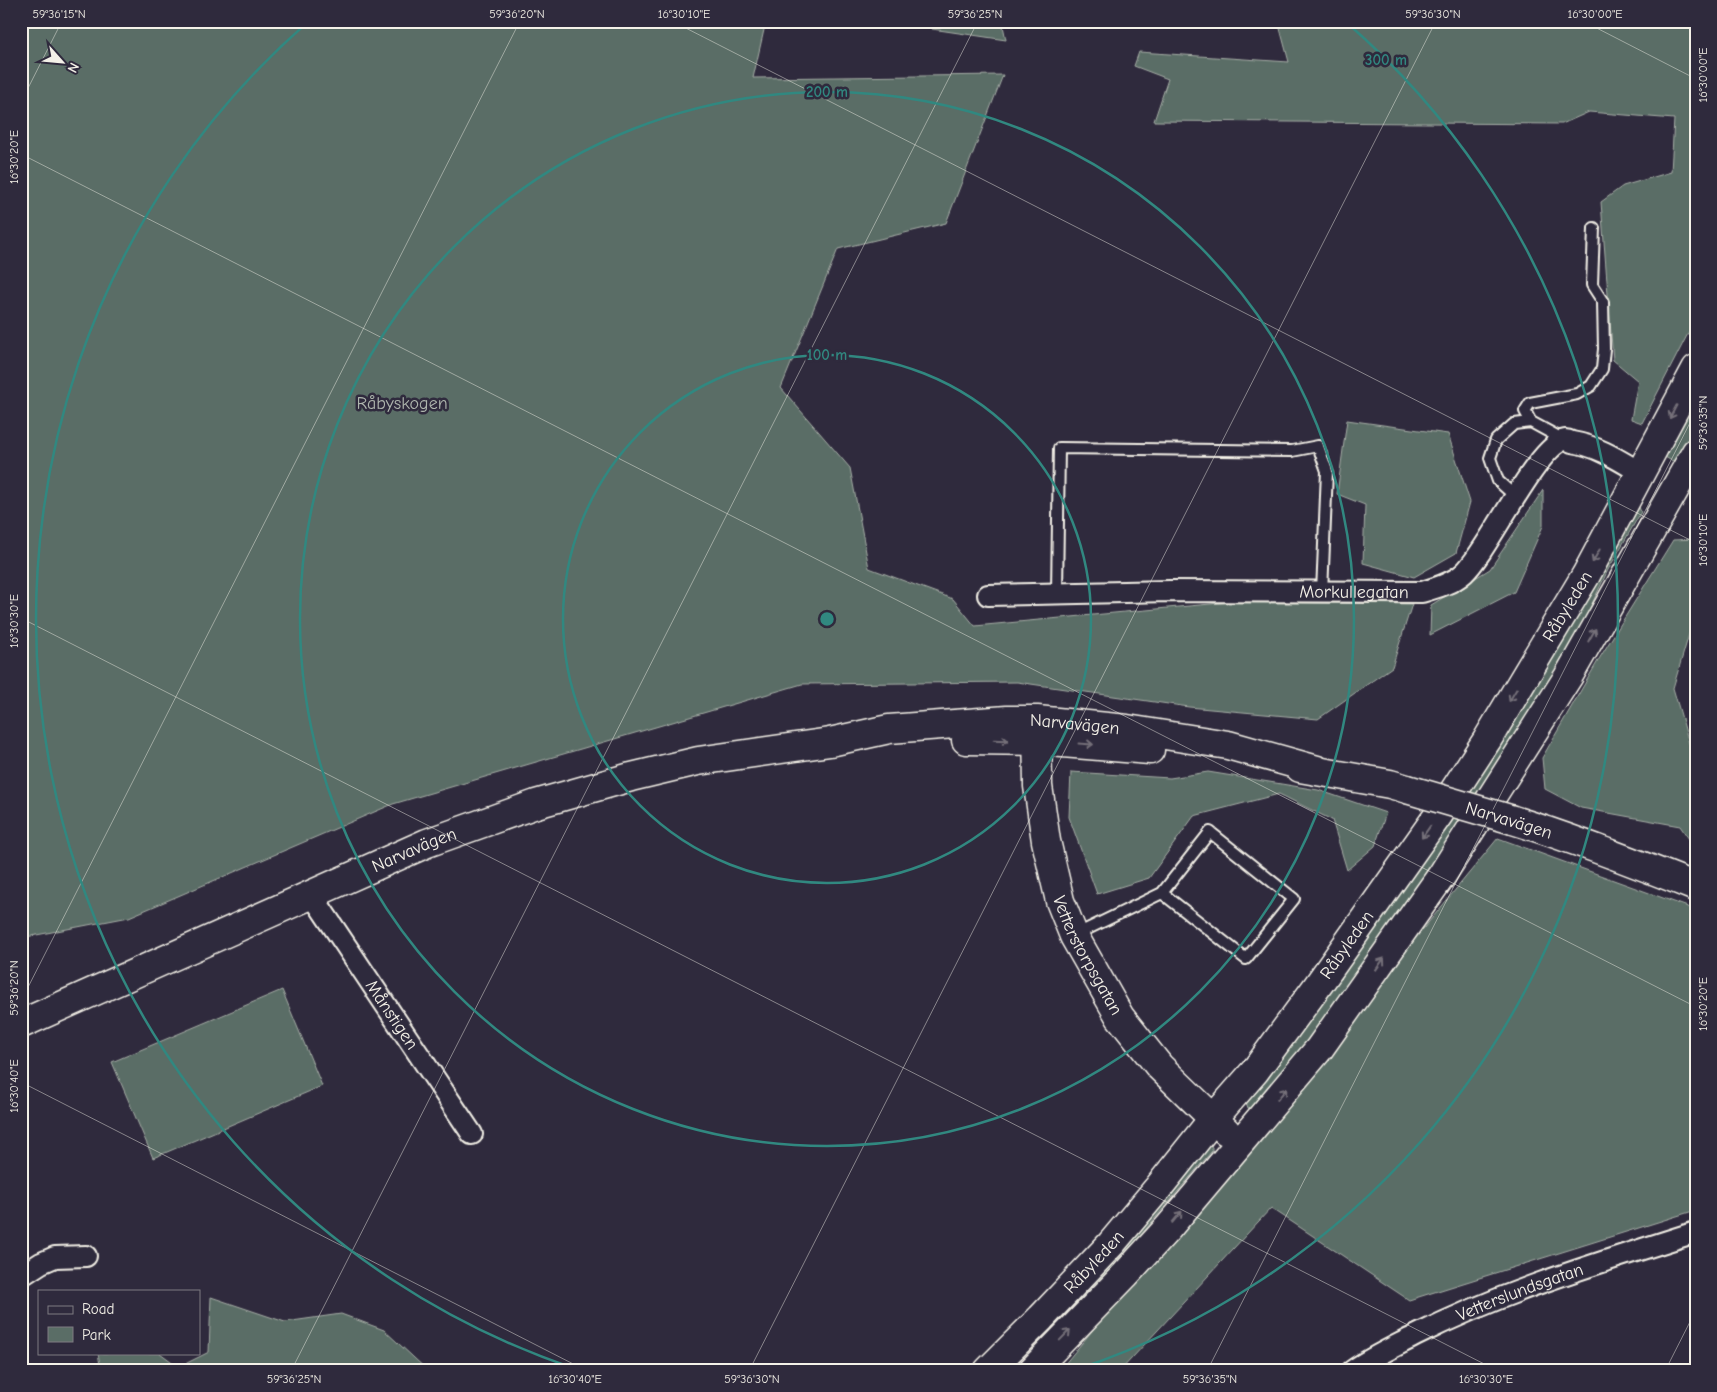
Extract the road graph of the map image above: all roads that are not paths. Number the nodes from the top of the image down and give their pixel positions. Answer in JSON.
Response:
{"nodes":[{"id":1,"x":1594,"y":228,"type":"dead end"},
{"id":2,"x":1696,"y":369,"type":"edge"},
{"id":3,"x":1531,"y":422,"type":"junction"},
{"id":4,"x":1565,"y":440,"type":"junction"},
{"id":5,"x":1696,"y":452,"type":"edge"},
{"id":6,"x":1641,"y":473,"type":"junction"},
{"id":7,"x":1674,"y":490,"type":"junction"},
{"id":8,"x":1516,"y":496,"type":"junction"},
{"id":9,"x":1057,"y":593,"type":"junction"},
{"id":10,"x":1322,"y":593,"type":"junction"},
{"id":11,"x":988,"y":595,"type":"dead end"},
{"id":12,"x":1037,"y":730,"type":"junction"},
{"id":13,"x":1696,"y":888,"type":"edge"},
{"id":14,"x":1162,"y":893,"type":"junction"},
{"id":15,"x":312,"y":894,"type":"junction"},
{"id":16,"x":1074,"y":936,"type":"junction"},
{"id":17,"x":21,"y":1024,"type":"edge"},
{"id":18,"x":1212,"y":1119,"type":"junction"},
{"id":19,"x":472,"y":1134,"type":"dead end"},
{"id":20,"x":1241,"y":1143,"type":"junction"},
{"id":21,"x":1696,"y":1232,"type":"edge"},
{"id":22,"x":86,"y":1256,"type":"dead end"},
{"id":23,"x":21,"y":1276,"type":"edge"},
{"id":24,"x":988,"y":1371,"type":"edge"},
{"id":25,"x":1032,"y":1371,"type":"edge"},
{"id":26,"x":1352,"y":1371,"type":"edge"}],
"edges":[{"from":1,"to":3,"type":"lane"},
{"from":2,"to":6,"type":"main road","name":"Råbyleden","one_way":true},
{"from":3,"to":4,"type":"lane"},
{"from":3,"to":8,"type":"lane"},
{"from":4,"to":6,"type":"street"},
{"from":4,"to":8,"type":"street","name":"Morkullegatan"},
{"from":5,"to":7,"type":"main road","name":"Råbyleden"},
{"from":6,"to":7,"type":"main road"},
{"from":6,"to":18,"type":"main road","name":"Råbyleden","one_way":true},
{"from":20,"to":7,"type":"main road","name":"Råbyleden","one_way":true},
{"from":8,"to":10,"type":"street","name":"Morkullegatan"},
{"from":9,"to":10,"type":"street","name":"Morkullegatan"},
{"from":9,"to":10,"type":"lane"},
{"from":9,"to":11,"type":"street","name":"Morkullegatan"},
{"from":12,"to":13,"type":"main road","name":"Narvavägen","bridge":true},
{"from":12,"to":15,"type":"main road","name":"Narvavägen"},
{"from":12,"to":16,"type":"main road","name":"Vetterstorpsgatan"},
{"from":14,"to":14,"type":"lane"},
{"from":14,"to":16,"type":"lane"},
{"from":15,"to":17,"type":"main road","name":"Narvavägen"},
{"from":15,"to":19,"type":"street","name":"Månstigen"},
{"from":16,"to":18,"type":"main road","name":"Vetterstorpsgatan"},
{"from":18,"to":20,"type":"main road","name":"Vetterstorpsgatan"},
{"from":18,"to":24,"type":"main road","name":"Råbyleden"},
{"from":25,"to":20,"type":"main road","name":"Råbyleden","one_way":true},
{"from":21,"to":26,"type":"street","name":"Vetterslundsgatan"},
{"from":22,"to":23,"type":"street"}]}
